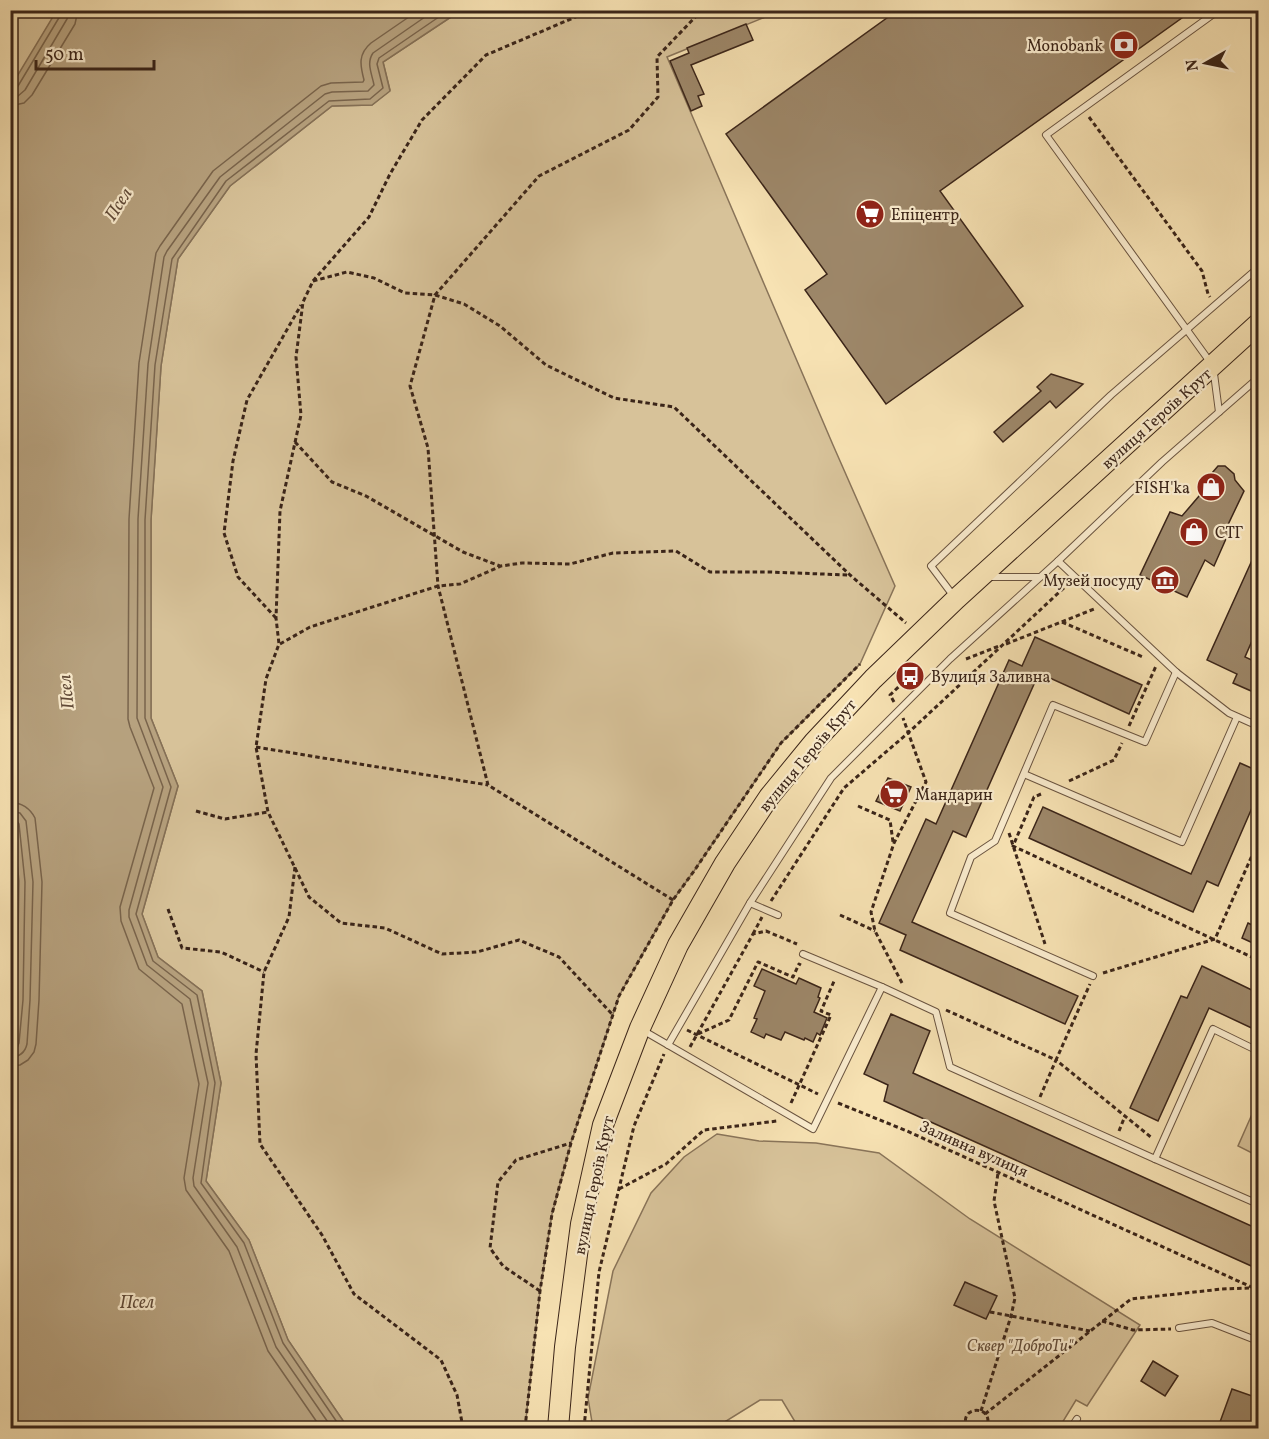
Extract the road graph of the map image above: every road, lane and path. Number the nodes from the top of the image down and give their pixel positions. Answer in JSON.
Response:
{"nodes":[{"id":1,"x":592,"y":10,"type":"edge"},
{"id":2,"x":702,"y":10,"type":"edge"},
{"id":3,"x":1219,"y":10,"type":"edge"},
{"id":4,"x":1083,"y":108,"type":"junction"},
{"id":5,"x":1258,"y":268,"type":"edge"},
{"id":6,"x":313,"y":281,"type":"junction"},
{"id":7,"x":435,"y":295,"type":"junction"},
{"id":8,"x":303,"y":302,"type":"junction"},
{"id":9,"x":1217,"y":304,"type":"junction"},
{"id":10,"x":1258,"y":324,"type":"edge"},
{"id":11,"x":1186,"y":331,"type":"junction"},
{"id":12,"x":1213,"y":366,"type":"junction"},
{"id":13,"x":1258,"y":378,"type":"edge"},
{"id":14,"x":1219,"y":412,"type":"junction"},
{"id":15,"x":295,"y":441,"type":"junction"},
{"id":16,"x":434,"y":534,"type":"junction"},
{"id":17,"x":1058,"y":561,"type":"junction"},
{"id":18,"x":501,"y":566,"type":"junction"},
{"id":19,"x":850,"y":575,"type":"junction"},
{"id":20,"x":980,"y":577,"type":"junction"},
{"id":21,"x":1040,"y":577,"type":"junction"},
{"id":22,"x":1075,"y":577,"type":"junction"},
{"id":23,"x":438,"y":586,"type":"junction"},
{"id":24,"x":956,"y":599,"type":"junction"},
{"id":25,"x":1105,"y":605,"type":"junction"},
{"id":26,"x":276,"y":618,"type":"junction"},
{"id":27,"x":1062,"y":622,"type":"junction"},
{"id":28,"x":919,"y":634,"type":"junction"},
{"id":29,"x":279,"y":644,"type":"junction"},
{"id":30,"x":1002,"y":645,"type":"junction"},
{"id":31,"x":1159,"y":660,"type":"junction"},
{"id":32,"x":940,"y":670,"type":"junction"},
{"id":33,"x":1176,"y":672,"type":"junction"},
{"id":34,"x":900,"y":709,"type":"junction"},
{"id":35,"x":1237,"y":717,"type":"junction"},
{"id":36,"x":1258,"y":726,"type":"edge"},
{"id":37,"x":908,"y":733,"type":"junction"},
{"id":38,"x":1125,"y":735,"type":"junction"},
{"id":39,"x":256,"y":747,"type":"junction"},
{"id":40,"x":1024,"y":774,"type":"junction"},
{"id":41,"x":488,"y":785,"type":"junction"},
{"id":42,"x":1055,"y":788,"type":"junction"},
{"id":43,"x":858,"y":806,"type":"dead end"},
{"id":44,"x":196,"y":811,"type":"dead end"},
{"id":45,"x":268,"y":812,"type":"junction"},
{"id":46,"x":1005,"y":819,"type":"junction"},
{"id":47,"x":1258,"y":842,"type":"edge"},
{"id":48,"x":894,"y":843,"type":"junction"},
{"id":49,"x":1013,"y":846,"type":"junction"},
{"id":50,"x":295,"y":866,"type":"junction"},
{"id":51,"x":673,"y":900,"type":"dead end"},
{"id":52,"x":750,"y":903,"type":"junction"},
{"id":53,"x":168,"y":909,"type":"dead end"},
{"id":54,"x":766,"y":910,"type":"junction"},
{"id":55,"x":778,"y":915,"type":"dead end"},
{"id":56,"x":840,"y":915,"type":"dead end"},
{"id":57,"x":875,"y":931,"type":"junction"},
{"id":58,"x":753,"y":934,"type":"dead end"},
{"id":59,"x":1215,"y":939,"type":"junction"},
{"id":60,"x":803,"y":954,"type":"dead end"},
{"id":61,"x":1049,"y":957,"type":"junction"},
{"id":62,"x":1258,"y":960,"type":"edge"},
{"id":63,"x":808,"y":968,"type":"dead end"},
{"id":64,"x":264,"y":972,"type":"junction"},
{"id":65,"x":826,"y":975,"type":"dead end"},
{"id":66,"x":1094,"y":976,"type":"joint"},
{"id":67,"x":835,"y":979,"type":"junction"},
{"id":68,"x":842,"y":982,"type":"dead end"},
{"id":69,"x":882,"y":987,"type":"junction"},
{"id":70,"x":906,"y":992,"type":"dead end"},
{"id":71,"x":612,"y":1014,"type":"dead end"},
{"id":72,"x":680,"y":1026,"type":"junction"},
{"id":73,"x":640,"y":1029,"type":"junction"},
{"id":74,"x":697,"y":1035,"type":"junction"},
{"id":75,"x":668,"y":1045,"type":"junction"},
{"id":76,"x":1258,"y":1051,"type":"edge"},
{"id":77,"x":800,"y":1085,"type":"junction"},
{"id":78,"x":828,"y":1099,"type":"junction"},
{"id":79,"x":1036,"y":1106,"type":"junction"},
{"id":80,"x":786,"y":1113,"type":"junction"},
{"id":81,"x":1125,"y":1116,"type":"junction"},
{"id":82,"x":797,"y":1119,"type":"junction"},
{"id":83,"x":1114,"y":1141,"type":"junction"},
{"id":84,"x":571,"y":1143,"type":"dead end"},
{"id":85,"x":1161,"y":1145,"type":"junction"},
{"id":86,"x":1155,"y":1159,"type":"junction"},
{"id":87,"x":999,"y":1173,"type":"junction"},
{"id":88,"x":619,"y":1189,"type":"junction"},
{"id":89,"x":1258,"y":1204,"type":"edge"},
{"id":90,"x":1256,"y":1289,"type":"edge"},
{"id":91,"x":540,"y":1291,"type":"dead end"},
{"id":92,"x":990,"y":1312,"type":"dead end"},
{"id":93,"x":1011,"y":1316,"type":"junction"},
{"id":94,"x":1102,"y":1321,"type":"junction"},
{"id":95,"x":1179,"y":1329,"type":"joint"},
{"id":96,"x":1090,"y":1331,"type":"junction"},
{"id":97,"x":1258,"y":1341,"type":"edge"},
{"id":98,"x":981,"y":1411,"type":"junction"},
{"id":99,"x":985,"y":1414,"type":"junction"},
{"id":100,"x":1077,"y":1419,"type":"dead end"},
{"id":101,"x":464,"y":1426,"type":"edge"},
{"id":102,"x":474,"y":1428,"type":"edge"},
{"id":103,"x":558,"y":1428,"type":"edge"},
{"id":104,"x":584,"y":1428,"type":"edge"},
{"id":105,"x":967,"y":1428,"type":"edge"},
{"id":106,"x":986,"y":1428,"type":"edge"},
{"id":107,"x":1071,"y":1428,"type":"edge"}],
"edges":[{"from":1,"to":6,"type":"path"},
{"from":2,"to":7,"type":"path"},
{"from":3,"to":4,"type":"lane"},
{"from":4,"to":9,"type":"path"},
{"from":4,"to":11,"type":"lane"},
{"from":5,"to":9,"type":"lane"},
{"from":6,"to":7,"type":"path"},
{"from":6,"to":8,"type":"path"},
{"from":7,"to":16,"type":"path"},
{"from":7,"to":19,"type":"path"},
{"from":8,"to":15,"type":"path"},
{"from":8,"to":26,"type":"path"},
{"from":9,"to":11,"type":"lane"},
{"from":10,"to":12,"type":"main road","name":"вулиця Героїв Крут"},
{"from":11,"to":12,"type":"lane"},
{"from":11,"to":24,"type":"lane"},
{"from":12,"to":14,"type":"lane"},
{"from":12,"to":20,"type":"main road","name":"вулиця Героїв Крут"},
{"from":13,"to":14,"type":"lane"},
{"from":14,"to":17,"type":"lane"},
{"from":15,"to":16,"type":"path"},
{"from":15,"to":26,"type":"path"},
{"from":16,"to":18,"type":"path"},
{"from":16,"to":23,"type":"path"},
{"from":17,"to":21,"type":"lane"},
{"from":17,"to":22,"type":"lane"},
{"from":18,"to":19,"type":"path"},
{"from":18,"to":23,"type":"path"},
{"from":19,"to":28,"type":"path"},
{"from":20,"to":21,"type":"lane"},
{"from":20,"to":24,"type":"main road","name":"вулиця Героїв Крут"},
{"from":21,"to":32,"type":"lane"},
{"from":22,"to":25,"type":"lane"},
{"from":22,"to":30,"type":"path"},
{"from":23,"to":29,"type":"path"},
{"from":23,"to":41,"type":"path"},
{"from":24,"to":28,"type":"main road","name":"вулиця Героїв Крут"},
{"from":25,"to":27,"type":"path"},
{"from":25,"to":31,"type":"lane"},
{"from":26,"to":29,"type":"path"},
{"from":27,"to":30,"type":"path"},
{"from":27,"to":31,"type":"path"},
{"from":28,"to":73,"type":"main road","name":"вулиця Героїв Крут"},
{"from":29,"to":39,"type":"path"},
{"from":30,"to":32,"type":"path"},
{"from":30,"to":37,"type":"path"},
{"from":31,"to":33,"type":"lane"},
{"from":31,"to":38,"type":"path"},
{"from":32,"to":34,"type":"lane"},
{"from":33,"to":35,"type":"lane"},
{"from":33,"to":38,"type":"lane"},
{"from":34,"to":37,"type":"path"},
{"from":34,"to":52,"type":"lane"},
{"from":35,"to":36,"type":"lane"},
{"from":35,"to":42,"type":"lane"},
{"from":37,"to":48,"type":"path"},
{"from":37,"to":54,"type":"path"},
{"from":38,"to":40,"type":"lane"},
{"from":38,"to":42,"type":"path"},
{"from":39,"to":41,"type":"path"},
{"from":39,"to":45,"type":"path"},
{"from":40,"to":42,"type":"lane"},
{"from":40,"to":46,"type":"lane"},
{"from":41,"to":51,"type":"path"},
{"from":42,"to":49,"type":"path"},
{"from":43,"to":48,"type":"path"},
{"from":44,"to":45,"type":"path"},
{"from":45,"to":50,"type":"path"},
{"from":46,"to":49,"type":"path"},
{"from":46,"to":61,"type":"lane"},
{"from":47,"to":59,"type":"path"},
{"from":48,"to":57,"type":"path"},
{"from":49,"to":59,"type":"path"},
{"from":49,"to":61,"type":"path"},
{"from":50,"to":64,"type":"path"},
{"from":50,"to":71,"type":"path"},
{"from":52,"to":54,"type":"lane"},
{"from":52,"to":72,"type":"lane"},
{"from":53,"to":64,"type":"path"},
{"from":54,"to":55,"type":"lane"},
{"from":54,"to":58,"type":"path"},
{"from":56,"to":57,"type":"path"},
{"from":57,"to":70,"type":"path"},
{"from":59,"to":62,"type":"path"},
{"from":59,"to":66,"type":"path"},
{"from":60,"to":69,"type":"lane"},
{"from":61,"to":66,"type":"lane"},
{"from":63,"to":74,"type":"path"},
{"from":64,"to":101,"type":"path"},
{"from":65,"to":67,"type":"path"},
{"from":67,"to":68,"type":"path"},
{"from":67,"to":77,"type":"path"},
{"from":69,"to":78,"type":"lane"},
{"from":69,"to":79,"type":"lane"},
{"from":72,"to":74,"type":"path","name":"Заливна вулиця"},
{"from":72,"to":75,"type":"lane"},
{"from":73,"to":75,"type":"lane"},
{"from":73,"to":103,"type":"main road","name":"вулиця Героїв Крут"},
{"from":74,"to":77,"type":"path","name":"Заливна вулиця"},
{"from":75,"to":80,"type":"lane"},
{"from":75,"to":88,"type":"path"},
{"from":76,"to":85,"type":"lane"},
{"from":77,"to":78,"type":"path","name":"Заливна вулиця"},
{"from":77,"to":80,"type":"path"},
{"from":78,"to":82,"type":"lane"},
{"from":78,"to":87,"type":"path","name":"Заливна вулиця"},
{"from":79,"to":81,"type":"path"},
{"from":79,"to":83,"type":"lane"},
{"from":80,"to":82,"type":"lane"},
{"from":81,"to":83,"type":"path"},
{"from":81,"to":85,"type":"path"},
{"from":82,"to":88,"type":"path"},
{"from":83,"to":86,"type":"lane"},
{"from":84,"to":91,"type":"path"},
{"from":85,"to":86,"type":"lane"},
{"from":86,"to":89,"type":"lane"},
{"from":87,"to":90,"type":"path","name":"Заливна вулиця"},
{"from":87,"to":93,"type":"path"},
{"from":88,"to":104,"type":"path"},
{"from":90,"to":94,"type":"path"},
{"from":92,"to":93,"type":"path"},
{"from":93,"to":96,"type":"path"},
{"from":93,"to":98,"type":"path"},
{"from":94,"to":95,"type":"path"},
{"from":94,"to":96,"type":"path"},
{"from":95,"to":97,"type":"lane"},
{"from":96,"to":99,"type":"path"},
{"from":98,"to":99,"type":"path"},
{"from":98,"to":105,"type":"path"},
{"from":99,"to":106,"type":"path"},
{"from":100,"to":107,"type":"lane"},
{"from":101,"to":102,"type":"path"}]}
